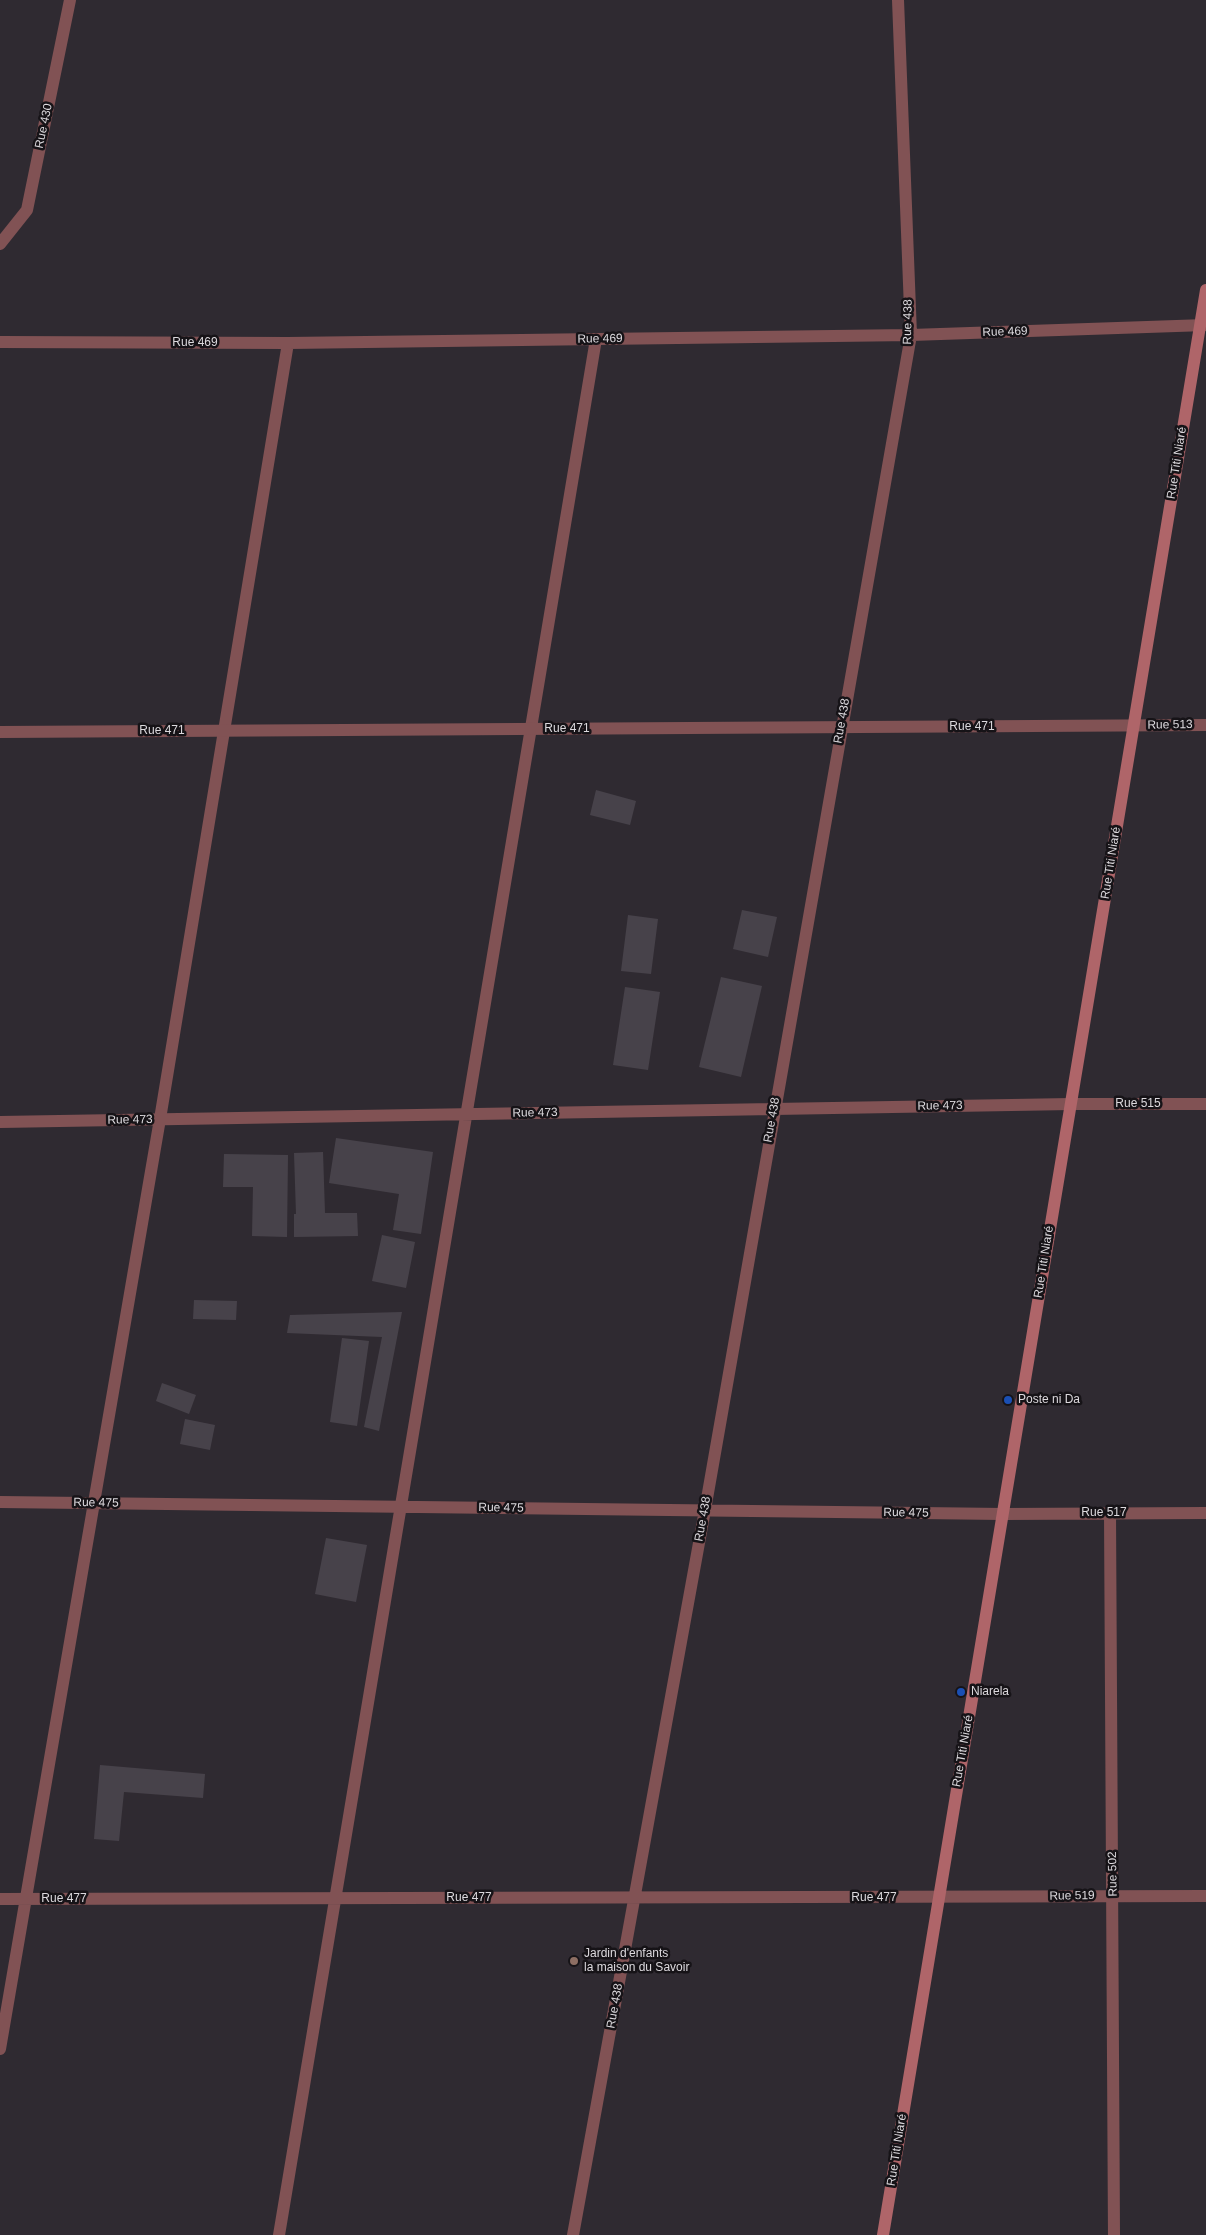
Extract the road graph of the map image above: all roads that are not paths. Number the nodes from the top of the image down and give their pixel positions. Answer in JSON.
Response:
{"nodes":[{"id":1,"x":70,"y":0,"type":"edge"},
{"id":2,"x":898,"y":0,"type":"edge"},
{"id":3,"x":0,"y":244,"type":"edge"},
{"id":4,"x":1206,"y":290,"type":"edge"},
{"id":5,"x":1203,"y":325,"type":"edge"},
{"id":6,"x":910,"y":335,"type":"junction"},
{"id":7,"x":596,"y":339,"type":"junction"},
{"id":8,"x":0,"y":342,"type":"edge"},
{"id":9,"x":288,"y":343,"type":"junction"},
{"id":10,"x":1206,"y":725,"type":"edge"},
{"id":11,"x":1134,"y":726,"type":"junction"},
{"id":12,"x":841,"y":727,"type":"junction"},
{"id":13,"x":529,"y":730,"type":"junction"},
{"id":14,"x":224,"y":731,"type":"junction"},
{"id":15,"x":0,"y":732,"type":"edge"},
{"id":16,"x":1070,"y":1104,"type":"junction"},
{"id":17,"x":1206,"y":1104,"type":"edge"},
{"id":18,"x":774,"y":1109,"type":"junction"},
{"id":19,"x":467,"y":1114,"type":"junction"},
{"id":20,"x":160,"y":1119,"type":"junction"},
{"id":21,"x":0,"y":1122,"type":"edge"},
{"id":22,"x":0,"y":1502,"type":"edge"},
{"id":23,"x":92,"y":1503,"type":"junction"},
{"id":24,"x":402,"y":1506,"type":"junction"},
{"id":25,"x":705,"y":1510,"type":"junction"},
{"id":26,"x":1206,"y":1513,"type":"edge"},
{"id":27,"x":1003,"y":1514,"type":"junction"},
{"id":28,"x":1110,"y":1514,"type":"junction"},
{"id":29,"x":1114,"y":1895,"type":"junction"},
{"id":30,"x":1206,"y":1896,"type":"edge"},
{"id":31,"x":335,"y":1898,"type":"junction"},
{"id":32,"x":634,"y":1898,"type":"junction"},
{"id":33,"x":939,"y":1898,"type":"junction"},
{"id":34,"x":0,"y":1899,"type":"edge"},
{"id":35,"x":25,"y":1899,"type":"junction"},
{"id":36,"x":0,"y":2049,"type":"edge"},
{"id":37,"x":279,"y":2235,"type":"edge"},
{"id":38,"x":573,"y":2235,"type":"edge"},
{"id":39,"x":883,"y":2235,"type":"edge"},
{"id":40,"x":1114,"y":2235,"type":"edge"}],
"edges":[{"from":1,"to":3,"type":"street","name":"Rue 430"},
{"from":2,"to":6,"type":"street","name":"Rue 438"},
{"from":4,"to":5,"type":"main road","name":"Rue Titi Niaré"},
{"from":5,"to":6,"type":"street","name":"Rue 469"},
{"from":5,"to":11,"type":"main road","name":"Rue Titi Niaré"},
{"from":6,"to":7,"type":"street","name":"Rue 469"},
{"from":6,"to":12,"type":"street","name":"Rue 438"},
{"from":7,"to":9,"type":"street","name":"Rue 469"},
{"from":7,"to":13,"type":"street"},
{"from":8,"to":9,"type":"street","name":"Rue 469"},
{"from":9,"to":14,"type":"street"},
{"from":10,"to":11,"type":"street","name":"Rue 513"},
{"from":11,"to":12,"type":"street","name":"Rue 471"},
{"from":11,"to":16,"type":"main road","name":"Rue Titi Niaré"},
{"from":12,"to":13,"type":"street","name":"Rue 471"},
{"from":12,"to":18,"type":"street","name":"Rue 438"},
{"from":13,"to":14,"type":"street","name":"Rue 471"},
{"from":13,"to":19,"type":"street"},
{"from":14,"to":15,"type":"street","name":"Rue 471"},
{"from":14,"to":20,"type":"street"},
{"from":16,"to":17,"type":"street","name":"Rue 515"},
{"from":16,"to":18,"type":"street","name":"Rue 473"},
{"from":16,"to":27,"type":"main road","name":"Rue Titi Niaré"},
{"from":18,"to":19,"type":"street","name":"Rue 473"},
{"from":18,"to":25,"type":"street","name":"Rue 438"},
{"from":19,"to":20,"type":"street","name":"Rue 473"},
{"from":19,"to":24,"type":"street"},
{"from":20,"to":21,"type":"street","name":"Rue 473"},
{"from":20,"to":23,"type":"street"},
{"from":22,"to":23,"type":"street","name":"Rue 475"},
{"from":23,"to":24,"type":"street","name":"Rue 475"},
{"from":23,"to":35,"type":"street"},
{"from":24,"to":25,"type":"street","name":"Rue 475"},
{"from":24,"to":31,"type":"street"},
{"from":25,"to":27,"type":"street","name":"Rue 475"},
{"from":25,"to":32,"type":"street","name":"Rue 438"},
{"from":26,"to":28,"type":"street","name":"Rue 517"},
{"from":27,"to":28,"type":"street","name":"Rue 517"},
{"from":27,"to":33,"type":"main road","name":"Rue Titi Niaré"},
{"from":28,"to":29,"type":"street","name":"Rue 502"},
{"from":29,"to":30,"type":"street","name":"Rue 519"},
{"from":29,"to":33,"type":"street","name":"Rue 519"},
{"from":29,"to":40,"type":"street","name":"Rue 502"},
{"from":31,"to":32,"type":"street","name":"Rue 477"},
{"from":31,"to":35,"type":"street","name":"Rue 477"},
{"from":31,"to":37,"type":"street"},
{"from":32,"to":33,"type":"street","name":"Rue 477"},
{"from":32,"to":38,"type":"street","name":"Rue 438"},
{"from":33,"to":39,"type":"main road","name":"Rue Titi Niaré"},
{"from":34,"to":35,"type":"street","name":"Rue 477"},
{"from":35,"to":36,"type":"street"}]}
